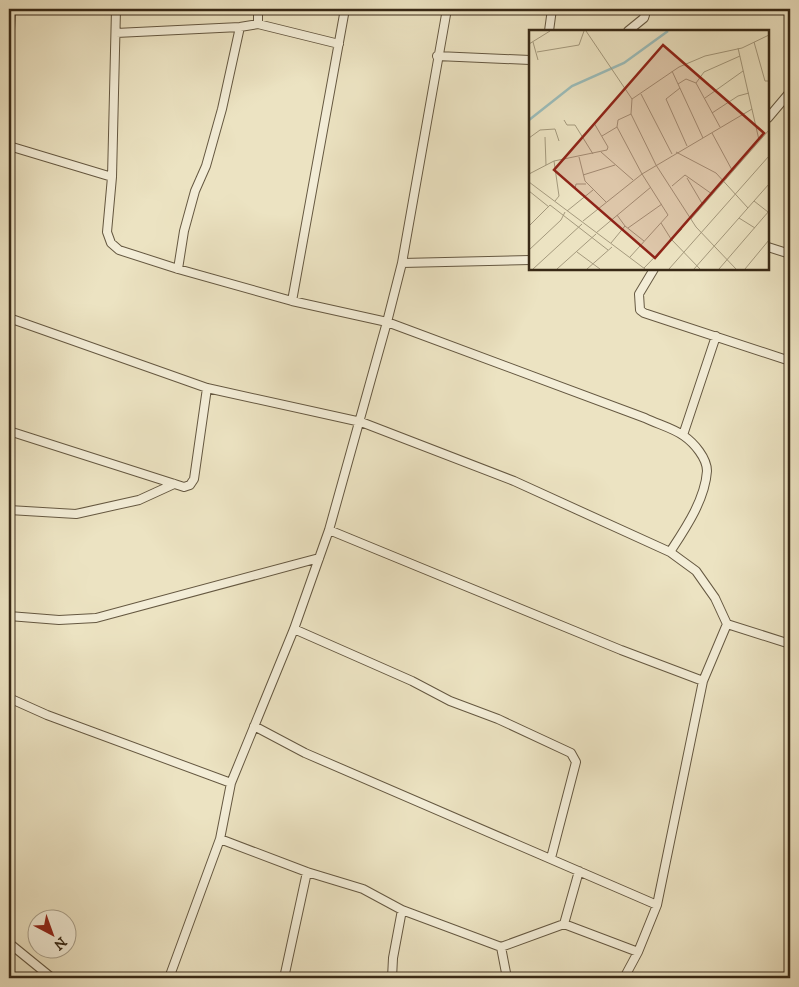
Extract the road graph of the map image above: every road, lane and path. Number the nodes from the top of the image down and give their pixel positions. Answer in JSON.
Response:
{"nodes":[{"id":1,"x":11,"y":9,"type":"edge"},
{"id":2,"x":116,"y":9,"type":"edge"},
{"id":3,"x":258,"y":9,"type":"edge"},
{"id":4,"x":345,"y":9,"type":"edge"},
{"id":5,"x":447,"y":9,"type":"edge"},
{"id":6,"x":552,"y":9,"type":"edge"},
{"id":7,"x":641,"y":9,"type":"edge"},
{"id":8,"x":258,"y":24,"type":"junction"},
{"id":9,"x":240,"y":27,"type":"junction"},
{"id":10,"x":549,"y":30,"type":"edge"},
{"id":11,"x":629,"y":30,"type":"edge"},
{"id":12,"x":116,"y":33,"type":"junction"},
{"id":13,"x":339,"y":44,"type":"junction"},
{"id":14,"x":9,"y":52,"type":"edge"},
{"id":15,"x":437,"y":56,"type":"junction"},
{"id":16,"x":529,"y":60,"type":"edge"},
{"id":17,"x":790,"y":92,"type":"edge"},
{"id":18,"x":769,"y":117,"type":"edge"},
{"id":19,"x":9,"y":146,"type":"edge"},
{"id":20,"x":112,"y":177,"type":"junction"},
{"id":21,"x":769,"y":247,"type":"edge"},
{"id":22,"x":790,"y":254,"type":"edge"},
{"id":23,"x":529,"y":260,"type":"edge"},
{"id":24,"x":402,"y":262,"type":"junction"},
{"id":25,"x":178,"y":269,"type":"junction"},
{"id":26,"x":653,"y":270,"type":"edge"},
{"id":27,"x":292,"y":301,"type":"junction"},
{"id":28,"x":9,"y":318,"type":"edge"},
{"id":29,"x":387,"y":322,"type":"junction"},
{"id":30,"x":716,"y":336,"type":"junction"},
{"id":31,"x":790,"y":361,"type":"edge"},
{"id":32,"x":208,"y":388,"type":"junction"},
{"id":33,"x":361,"y":422,"type":"junction"},
{"id":34,"x":9,"y":431,"type":"edge"},
{"id":35,"x":683,"y":435,"type":"junction"},
{"id":36,"x":174,"y":484,"type":"junction"},
{"id":37,"x":9,"y":510,"type":"edge"},
{"id":38,"x":329,"y":530,"type":"junction"},
{"id":39,"x":670,"y":552,"type":"junction"},
{"id":40,"x":319,"y":558,"type":"junction"},
{"id":41,"x":9,"y":616,"type":"edge"},
{"id":42,"x":727,"y":624,"type":"junction"},
{"id":43,"x":294,"y":629,"type":"junction"},
{"id":44,"x":790,"y":644,"type":"edge"},
{"id":45,"x":704,"y":681,"type":"junction"},
{"id":46,"x":9,"y":698,"type":"edge"},
{"id":47,"x":254,"y":726,"type":"junction"},
{"id":48,"x":231,"y":783,"type":"junction"},
{"id":49,"x":220,"y":840,"type":"junction"},
{"id":50,"x":551,"y":858,"type":"junction"},
{"id":51,"x":579,"y":871,"type":"junction"},
{"id":52,"x":307,"y":872,"type":"junction"},
{"id":53,"x":657,"y":905,"type":"junction"},
{"id":54,"x":402,"y":910,"type":"junction"},
{"id":55,"x":564,"y":924,"type":"junction"},
{"id":56,"x":9,"y":943,"type":"edge"},
{"id":57,"x":501,"y":947,"type":"junction"},
{"id":58,"x":638,"y":952,"type":"junction"},
{"id":59,"x":52,"y":978,"type":"edge"},
{"id":60,"x":169,"y":978,"type":"edge"},
{"id":61,"x":284,"y":978,"type":"edge"},
{"id":62,"x":392,"y":978,"type":"edge"},
{"id":63,"x":506,"y":978,"type":"edge"},
{"id":64,"x":624,"y":978,"type":"edge"}],
"edges":[{"from":1,"to":14,"type":"street"},
{"from":2,"to":12,"type":"street"},
{"from":3,"to":8,"type":"street"},
{"from":4,"to":13,"type":"street"},
{"from":5,"to":15,"type":"street"},
{"from":6,"to":10,"type":"street"},
{"from":7,"to":11,"type":"street"},
{"from":8,"to":9,"type":"street"},
{"from":8,"to":13,"type":"street"},
{"from":9,"to":12,"type":"street"},
{"from":9,"to":25,"type":"street"},
{"from":12,"to":20,"type":"street"},
{"from":13,"to":27,"type":"street"},
{"from":15,"to":16,"type":"street"},
{"from":15,"to":24,"type":"street"},
{"from":17,"to":18,"type":"street"},
{"from":19,"to":20,"type":"street"},
{"from":20,"to":25,"type":"street"},
{"from":21,"to":22,"type":"street"},
{"from":23,"to":24,"type":"street"},
{"from":24,"to":29,"type":"street"},
{"from":25,"to":27,"type":"street"},
{"from":26,"to":30,"type":"street"},
{"from":27,"to":29,"type":"street"},
{"from":28,"to":32,"type":"street"},
{"from":29,"to":33,"type":"street"},
{"from":29,"to":35,"type":"street"},
{"from":30,"to":31,"type":"street"},
{"from":30,"to":35,"type":"street"},
{"from":32,"to":33,"type":"street"},
{"from":32,"to":36,"type":"street"},
{"from":33,"to":38,"type":"street"},
{"from":33,"to":39,"type":"street"},
{"from":34,"to":36,"type":"street"},
{"from":35,"to":39,"type":"street"},
{"from":36,"to":37,"type":"street"},
{"from":38,"to":40,"type":"street"},
{"from":38,"to":45,"type":"street"},
{"from":39,"to":42,"type":"street"},
{"from":40,"to":41,"type":"street"},
{"from":40,"to":43,"type":"street"},
{"from":42,"to":44,"type":"street"},
{"from":42,"to":45,"type":"street"},
{"from":43,"to":47,"type":"street"},
{"from":43,"to":50,"type":"street"},
{"from":45,"to":53,"type":"street"},
{"from":46,"to":48,"type":"street"},
{"from":47,"to":48,"type":"street"},
{"from":47,"to":50,"type":"street"},
{"from":48,"to":49,"type":"street"},
{"from":49,"to":52,"type":"street"},
{"from":49,"to":60,"type":"street"},
{"from":50,"to":51,"type":"street"},
{"from":51,"to":53,"type":"street"},
{"from":51,"to":55,"type":"street"},
{"from":52,"to":54,"type":"street"},
{"from":52,"to":61,"type":"street"},
{"from":53,"to":58,"type":"street"},
{"from":54,"to":57,"type":"street"},
{"from":54,"to":62,"type":"street"},
{"from":55,"to":57,"type":"street"},
{"from":55,"to":58,"type":"street"},
{"from":56,"to":59,"type":"street"},
{"from":57,"to":63,"type":"street"},
{"from":58,"to":64,"type":"street"}]}
